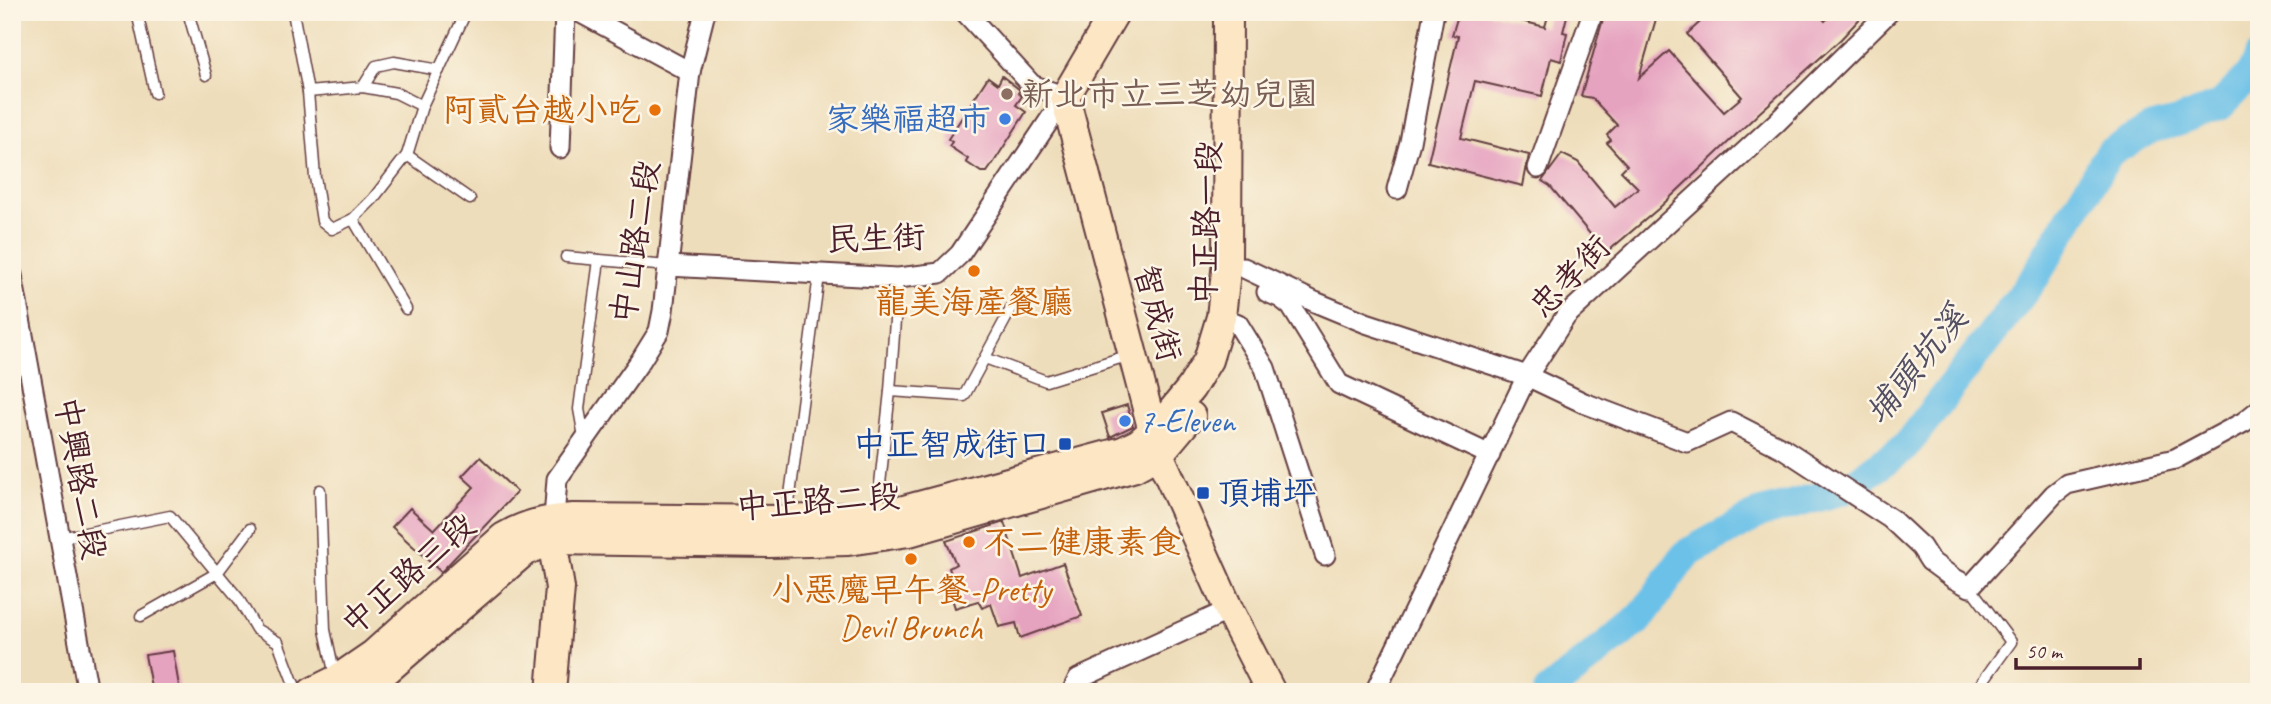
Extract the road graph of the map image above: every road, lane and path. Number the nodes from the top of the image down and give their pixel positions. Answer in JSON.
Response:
{"nodes":[{"id":1,"x":137,"y":12,"type":"edge"},
{"id":2,"x":188,"y":12,"type":"edge"},
{"id":3,"x":293,"y":12,"type":"edge"},
{"id":4,"x":466,"y":12,"type":"edge"},
{"id":5,"x":565,"y":12,"type":"edge"},
{"id":6,"x":579,"y":12,"type":"edge"},
{"id":7,"x":705,"y":12,"type":"edge"},
{"id":8,"x":965,"y":12,"type":"edge"},
{"id":9,"x":1115,"y":12,"type":"edge"},
{"id":10,"x":1228,"y":12,"type":"edge"},
{"id":11,"x":1245,"y":12,"type":"edge"},
{"id":12,"x":1434,"y":12,"type":"edge"},
{"id":13,"x":1593,"y":12,"type":"edge"},
{"id":14,"x":1889,"y":12,"type":"edge"},
{"id":15,"x":439,"y":69,"type":"junction"},
{"id":16,"x":690,"y":72,"type":"junction"},
{"id":17,"x":205,"y":75,"type":"dead end"},
{"id":18,"x":363,"y":87,"type":"junction"},
{"id":19,"x":308,"y":92,"type":"junction"},
{"id":20,"x":155,"y":93,"type":"dead end"},
{"id":21,"x":1065,"y":97,"type":"junction"},
{"id":22,"x":422,"y":106,"type":"junction"},
{"id":23,"x":560,"y":148,"type":"dead end"},
{"id":24,"x":407,"y":155,"type":"junction"},
{"id":25,"x":1538,"y":168,"type":"dead end"},
{"id":26,"x":1396,"y":189,"type":"dead end"},
{"id":27,"x":470,"y":199,"type":"dead end"},
{"id":28,"x":353,"y":219,"type":"junction"},
{"id":29,"x":566,"y":257,"type":"dead end"},
{"id":30,"x":599,"y":260,"type":"junction"},
{"id":31,"x":668,"y":266,"type":"junction"},
{"id":32,"x":12,"y":275,"type":"edge"},
{"id":33,"x":819,"y":275,"type":"junction"},
{"id":34,"x":1244,"y":275,"type":"junction"},
{"id":35,"x":898,"y":278,"type":"junction"},
{"id":36,"x":1018,"y":296,"type":"dead end"},
{"id":37,"x":406,"y":309,"type":"dead end"},
{"id":38,"x":1229,"y":321,"type":"junction"},
{"id":39,"x":1133,"y":354,"type":"junction"},
{"id":40,"x":985,"y":358,"type":"junction"},
{"id":41,"x":1527,"y":376,"type":"junction"},
{"id":42,"x":890,"y":391,"type":"junction"},
{"id":43,"x":2259,"y":410,"type":"edge"},
{"id":44,"x":585,"y":441,"type":"junction"},
{"id":45,"x":1156,"y":443,"type":"junction"},
{"id":46,"x":1490,"y":455,"type":"junction"},
{"id":47,"x":320,"y":490,"type":"dead end"},
{"id":48,"x":787,"y":520,"type":"junction"},
{"id":49,"x":876,"y":526,"type":"junction"},
{"id":50,"x":250,"y":529,"type":"dead end"},
{"id":51,"x":553,"y":530,"type":"junction"},
{"id":52,"x":60,"y":538,"type":"junction"},
{"id":53,"x":1325,"y":555,"type":"dead end"},
{"id":54,"x":217,"y":573,"type":"junction"},
{"id":55,"x":1970,"y":587,"type":"junction"},
{"id":56,"x":1229,"y":610,"type":"junction"},
{"id":57,"x":141,"y":616,"type":"dead end"},
{"id":58,"x":335,"y":688,"type":"edge"},
{"id":59,"x":88,"y":692,"type":"edge"},
{"id":60,"x":297,"y":692,"type":"edge"},
{"id":61,"x":551,"y":692,"type":"edge"},
{"id":62,"x":1072,"y":692,"type":"edge"},
{"id":63,"x":1271,"y":692,"type":"edge"},
{"id":64,"x":1375,"y":692,"type":"edge"},
{"id":65,"x":1975,"y":692,"type":"edge"}],
"edges":[{"from":1,"to":20,"type":"lane"},
{"from":2,"to":17,"type":"lane"},
{"from":3,"to":19,"type":"lane"},
{"from":4,"to":15,"type":"lane"},
{"from":5,"to":23,"type":"street"},
{"from":6,"to":16,"type":"street"},
{"from":7,"to":16,"type":"street","name":"中山路二段"},
{"from":8,"to":21,"type":"street"},
{"from":9,"to":21,"type":"main road","name":"民生街"},
{"from":10,"to":38,"type":"main road","name":"中正路一段"},
{"from":11,"to":34,"type":"main road","name":"中正路一段"},
{"from":12,"to":26,"type":"street"},
{"from":13,"to":25,"type":"street"},
{"from":14,"to":41,"type":"street","name":"忠孝街"},
{"from":15,"to":18,"type":"lane"},
{"from":15,"to":22,"type":"lane"},
{"from":16,"to":31,"type":"street","name":"中山路二段"},
{"from":18,"to":19,"type":"lane"},
{"from":18,"to":22,"type":"lane"},
{"from":19,"to":28,"type":"lane"},
{"from":21,"to":35,"type":"street","name":"民生街"},
{"from":21,"to":39,"type":"main road","name":"智成街"},
{"from":22,"to":24,"type":"lane"},
{"from":24,"to":27,"type":"lane"},
{"from":24,"to":28,"type":"lane"},
{"from":28,"to":37,"type":"lane"},
{"from":29,"to":30,"type":"lane"},
{"from":30,"to":31,"type":"lane"},
{"from":30,"to":44,"type":"lane"},
{"from":31,"to":33,"type":"street","name":"民生街"},
{"from":31,"to":44,"type":"street","name":"中山路二段"},
{"from":32,"to":52,"type":"street","name":"中興路二段"},
{"from":33,"to":35,"type":"street","name":"民生街"},
{"from":33,"to":48,"type":"lane"},
{"from":34,"to":38,"type":"main road","name":"中正路一段"},
{"from":34,"to":41,"type":"street"},
{"from":34,"to":46,"type":"street"},
{"from":35,"to":42,"type":"lane"},
{"from":36,"to":40,"type":"lane"},
{"from":38,"to":45,"type":"main road","name":"中正路一段"},
{"from":38,"to":53,"type":"street"},
{"from":39,"to":40,"type":"lane"},
{"from":39,"to":45,"type":"main road","name":"智成街"},
{"from":40,"to":42,"type":"lane"},
{"from":41,"to":46,"type":"street","name":"忠孝街"},
{"from":41,"to":55,"type":"street"},
{"from":42,"to":49,"type":"lane"},
{"from":43,"to":55,"type":"street"},
{"from":44,"to":51,"type":"street","name":"中山路二段"},
{"from":45,"to":49,"type":"main road","name":"中正路二段"},
{"from":45,"to":56,"type":"main road","name":"智成街"},
{"from":46,"to":64,"type":"street","name":"忠孝街"},
{"from":47,"to":58,"type":"lane"},
{"from":48,"to":49,"type":"main road","name":"中正路二段"},
{"from":48,"to":51,"type":"main road","name":"中正路二段"},
{"from":49,"to":51,"type":"main road","name":"中正路二段"},
{"from":50,"to":54,"type":"lane"},
{"from":51,"to":58,"type":"main road","name":"中正路三段"},
{"from":51,"to":61,"type":"main road"},
{"from":52,"to":54,"type":"lane"},
{"from":52,"to":59,"type":"street","name":"中興路二段"},
{"from":54,"to":57,"type":"lane"},
{"from":54,"to":60,"type":"lane"},
{"from":55,"to":65,"type":"lane"},
{"from":56,"to":62,"type":"street"},
{"from":56,"to":63,"type":"main road","name":"智成街"}]}
